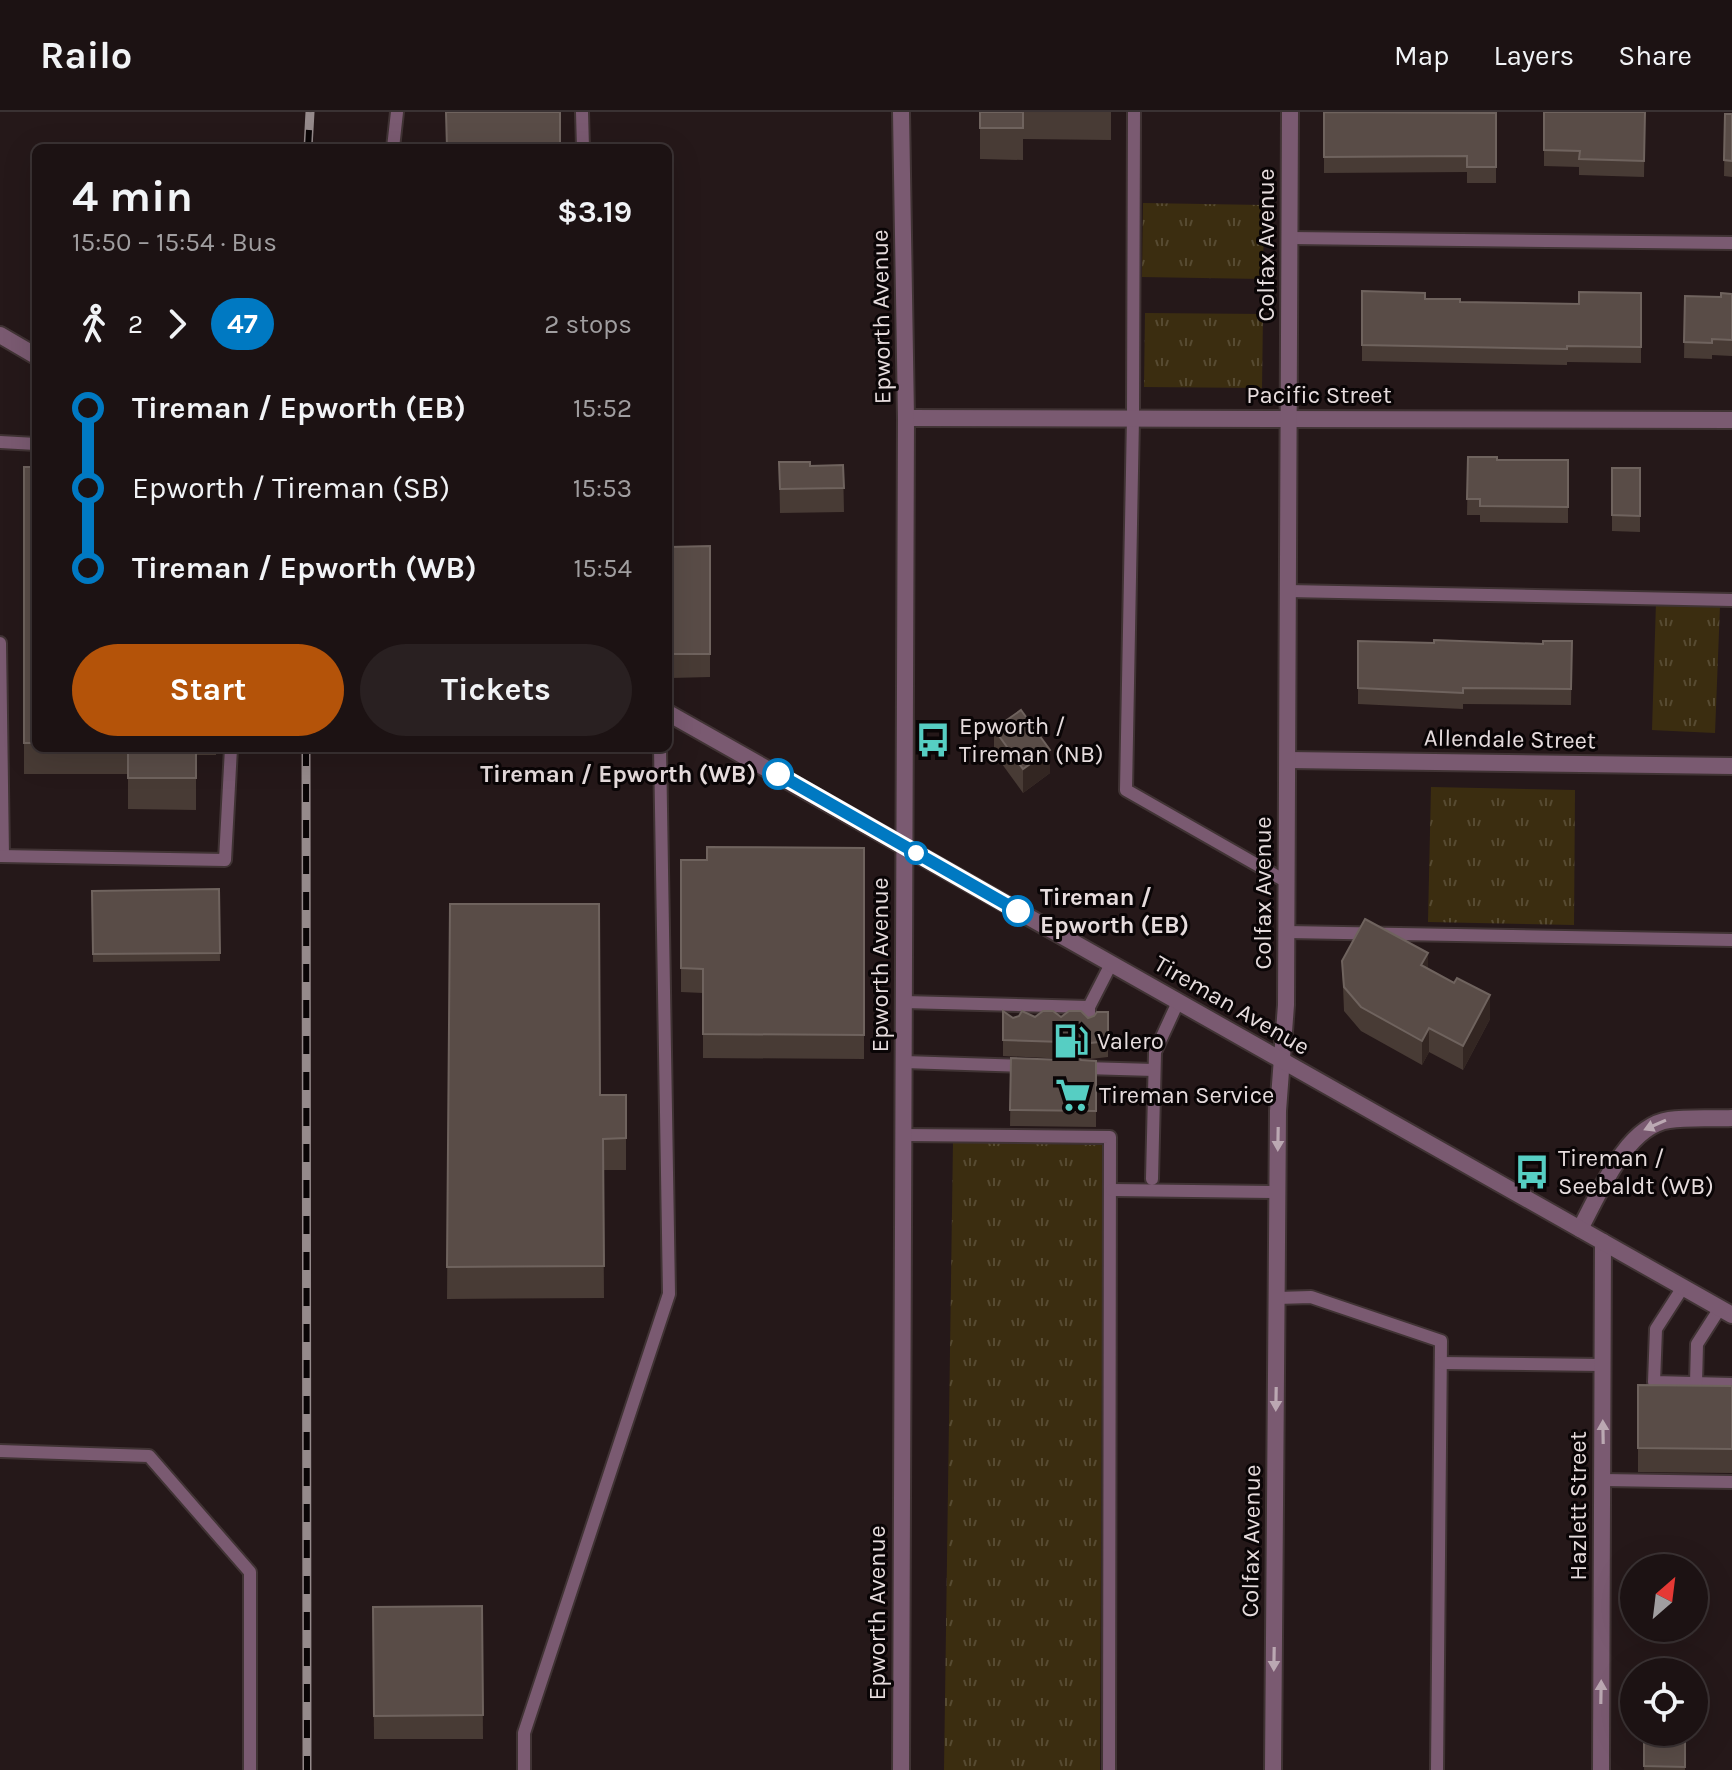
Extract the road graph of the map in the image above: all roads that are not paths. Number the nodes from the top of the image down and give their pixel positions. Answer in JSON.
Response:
{"nodes":[{"id":1,"x":397,"y":112,"type":"edge"},
{"id":2,"x":582,"y":112,"type":"edge"},
{"id":3,"x":901,"y":112,"type":"edge"},
{"id":4,"x":1134,"y":112,"type":"edge"},
{"id":5,"x":1290,"y":112,"type":"edge"},
{"id":6,"x":393,"y":144,"type":"edge"},
{"id":7,"x":583,"y":144,"type":"edge"},
{"id":8,"x":1290,"y":238,"type":"junction"},
{"id":9,"x":1732,"y":243,"type":"edge"},
{"id":10,"x":0,"y":335,"type":"edge"},
{"id":11,"x":32,"y":354,"type":"edge"},
{"id":12,"x":906,"y":418,"type":"junction"},
{"id":13,"x":1133,"y":418,"type":"junction"},
{"id":14,"x":1289,"y":419,"type":"junction"},
{"id":15,"x":1732,"y":420,"type":"edge"},
{"id":16,"x":0,"y":442,"type":"edge"},
{"id":17,"x":32,"y":444,"type":"edge"},
{"id":18,"x":1288,"y":591,"type":"junction"},
{"id":19,"x":1732,"y":600,"type":"edge"},
{"id":20,"x":0,"y":643,"type":"edge"},
{"id":21,"x":672,"y":715,"type":"edge"},
{"id":22,"x":231,"y":752,"type":"edge"},
{"id":23,"x":660,"y":752,"type":"edge"},
{"id":24,"x":1288,"y":760,"type":"junction"},
{"id":25,"x":1732,"y":766,"type":"edge"},
{"id":26,"x":904,"y":846,"type":"junction"},
{"id":27,"x":2,"y":856,"type":"edge"},
{"id":28,"x":1287,"y":882,"type":"junction"},
{"id":29,"x":1287,"y":932,"type":"junction"},
{"id":30,"x":1732,"y":940,"type":"edge"},
{"id":31,"x":1111,"y":964,"type":"junction"},
{"id":32,"x":904,"y":1002,"type":"junction"},
{"id":33,"x":1178,"y":1002,"type":"junction"},
{"id":34,"x":1036,"y":1005,"type":"junction"},
{"id":35,"x":1062,"y":1006,"type":"junction"},
{"id":36,"x":1089,"y":1007,"type":"junction"},
{"id":37,"x":1035,"y":1024,"type":"edge"},
{"id":38,"x":1061,"y":1024,"type":"edge"},
{"id":39,"x":1089,"y":1025,"type":"edge"},
{"id":40,"x":1014,"y":1051,"type":"edge"},
{"id":41,"x":1034,"y":1052,"type":"edge"},
{"id":42,"x":1089,"y":1052,"type":"edge"},
{"id":43,"x":1282,"y":1061,"type":"junction"},
{"id":44,"x":904,"y":1062,"type":"junction"},
{"id":45,"x":1014,"y":1066,"type":"junction"},
{"id":46,"x":1154,"y":1070,"type":"junction"},
{"id":47,"x":1732,"y":1118,"type":"edge"},
{"id":48,"x":903,"y":1135,"type":"junction"},
{"id":49,"x":1152,"y":1179,"type":"dead end"},
{"id":50,"x":1112,"y":1190,"type":"junction"},
{"id":51,"x":1277,"y":1192,"type":"junction"},
{"id":52,"x":1580,"y":1229,"type":"junction"},
{"id":53,"x":1603,"y":1242,"type":"junction"},
{"id":54,"x":1683,"y":1287,"type":"junction"},
{"id":55,"x":1277,"y":1298,"type":"junction"},
{"id":56,"x":1726,"y":1311,"type":"edge"},
{"id":57,"x":1441,"y":1363,"type":"junction"},
{"id":58,"x":1602,"y":1365,"type":"junction"},
{"id":59,"x":1696,"y":1383,"type":"junction"},
{"id":60,"x":1732,"y":1384,"type":"edge"},
{"id":61,"x":0,"y":1451,"type":"edge"},
{"id":62,"x":1603,"y":1480,"type":"junction"},
{"id":63,"x":1732,"y":1482,"type":"edge"},
{"id":64,"x":250,"y":1770,"type":"edge"},
{"id":65,"x":524,"y":1770,"type":"edge"},
{"id":66,"x":901,"y":1770,"type":"edge"},
{"id":67,"x":1109,"y":1770,"type":"edge"},
{"id":68,"x":1273,"y":1770,"type":"edge"},
{"id":69,"x":1437,"y":1770,"type":"edge"},
{"id":70,"x":1601,"y":1770,"type":"edge"}],
"edges":[{"from":1,"to":6,"type":"lane"},
{"from":2,"to":7,"type":"lane"},
{"from":3,"to":12,"type":"street","name":"Epworth Avenue"},
{"from":4,"to":13,"type":"lane"},
{"from":5,"to":8,"type":"street","name":"Colfax Avenue"},
{"from":8,"to":9,"type":"lane"},
{"from":8,"to":14,"type":"street","name":"Colfax Avenue"},
{"from":10,"to":11,"type":"street"},
{"from":12,"to":13,"type":"street","name":"Pacific Street"},
{"from":12,"to":26,"type":"street","name":"Epworth Avenue"},
{"from":13,"to":14,"type":"street","name":"Pacific Street"},
{"from":13,"to":28,"type":"lane"},
{"from":14,"to":15,"type":"street","name":"Pacific Street"},
{"from":14,"to":18,"type":"street","name":"Colfax Avenue"},
{"from":16,"to":17,"type":"lane"},
{"from":18,"to":19,"type":"lane"},
{"from":18,"to":24,"type":"street","name":"Colfax Avenue"},
{"from":20,"to":27,"type":"lane"},
{"from":21,"to":26,"type":"street","name":"Tireman Avenue"},
{"from":22,"to":27,"type":"lane"},
{"from":23,"to":65,"type":"lane"},
{"from":24,"to":25,"type":"street","name":"Allendale Street"},
{"from":24,"to":28,"type":"street","name":"Colfax Avenue"},
{"from":26,"to":31,"type":"street","name":"Tireman Avenue"},
{"from":26,"to":32,"type":"street","name":"Epworth Avenue"},
{"from":28,"to":29,"type":"street","name":"Colfax Avenue"},
{"from":29,"to":30,"type":"lane"},
{"from":29,"to":43,"type":"street","name":"Colfax Avenue"},
{"from":31,"to":33,"type":"street","name":"Tireman Avenue"},
{"from":31,"to":36,"type":"lane"},
{"from":32,"to":34,"type":"lane"},
{"from":32,"to":44,"type":"street","name":"Epworth Avenue"},
{"from":33,"to":43,"type":"street","name":"Tireman Avenue"},
{"from":33,"to":46,"type":"lane"},
{"from":34,"to":35,"type":"lane"},
{"from":34,"to":37,"type":"lane"},
{"from":35,"to":36,"type":"lane"},
{"from":35,"to":38,"type":"lane"},
{"from":36,"to":39,"type":"lane"},
{"from":40,"to":45,"type":"lane"},
{"from":41,"to":45,"type":"lane"},
{"from":42,"to":46,"type":"lane"},
{"from":43,"to":51,"type":"street","name":"Colfax Avenue","one_way":true},
{"from":43,"to":52,"type":"street","name":"Tireman Avenue"},
{"from":44,"to":45,"type":"lane"},
{"from":44,"to":48,"type":"street","name":"Epworth Avenue"},
{"from":46,"to":49,"type":"lane"},
{"from":47,"to":52,"type":"street","one_way":true},
{"from":48,"to":50,"type":"lane"},
{"from":48,"to":66,"type":"street","name":"Epworth Avenue"},
{"from":50,"to":51,"type":"lane"},
{"from":50,"to":67,"type":"lane"},
{"from":51,"to":55,"type":"street","name":"Colfax Avenue"},
{"from":52,"to":53,"type":"street","name":"Tireman Avenue"},
{"from":53,"to":54,"type":"street","name":"Tireman Avenue"},
{"from":53,"to":58,"type":"street","name":"Hazlett Street"},
{"from":54,"to":56,"type":"street","name":"Tireman Avenue"},
{"from":54,"to":59,"type":"lane"},
{"from":55,"to":57,"type":"lane"},
{"from":55,"to":68,"type":"street","name":"Colfax Avenue","one_way":true},
{"from":56,"to":59,"type":"lane"},
{"from":57,"to":58,"type":"lane"},
{"from":57,"to":69,"type":"lane"},
{"from":62,"to":58,"type":"street","name":"Hazlett Street","one_way":true},
{"from":59,"to":60,"type":"lane"},
{"from":61,"to":64,"type":"lane"},
{"from":62,"to":63,"type":"lane"},
{"from":70,"to":62,"type":"street","name":"Hazlett Street","one_way":true}]}
